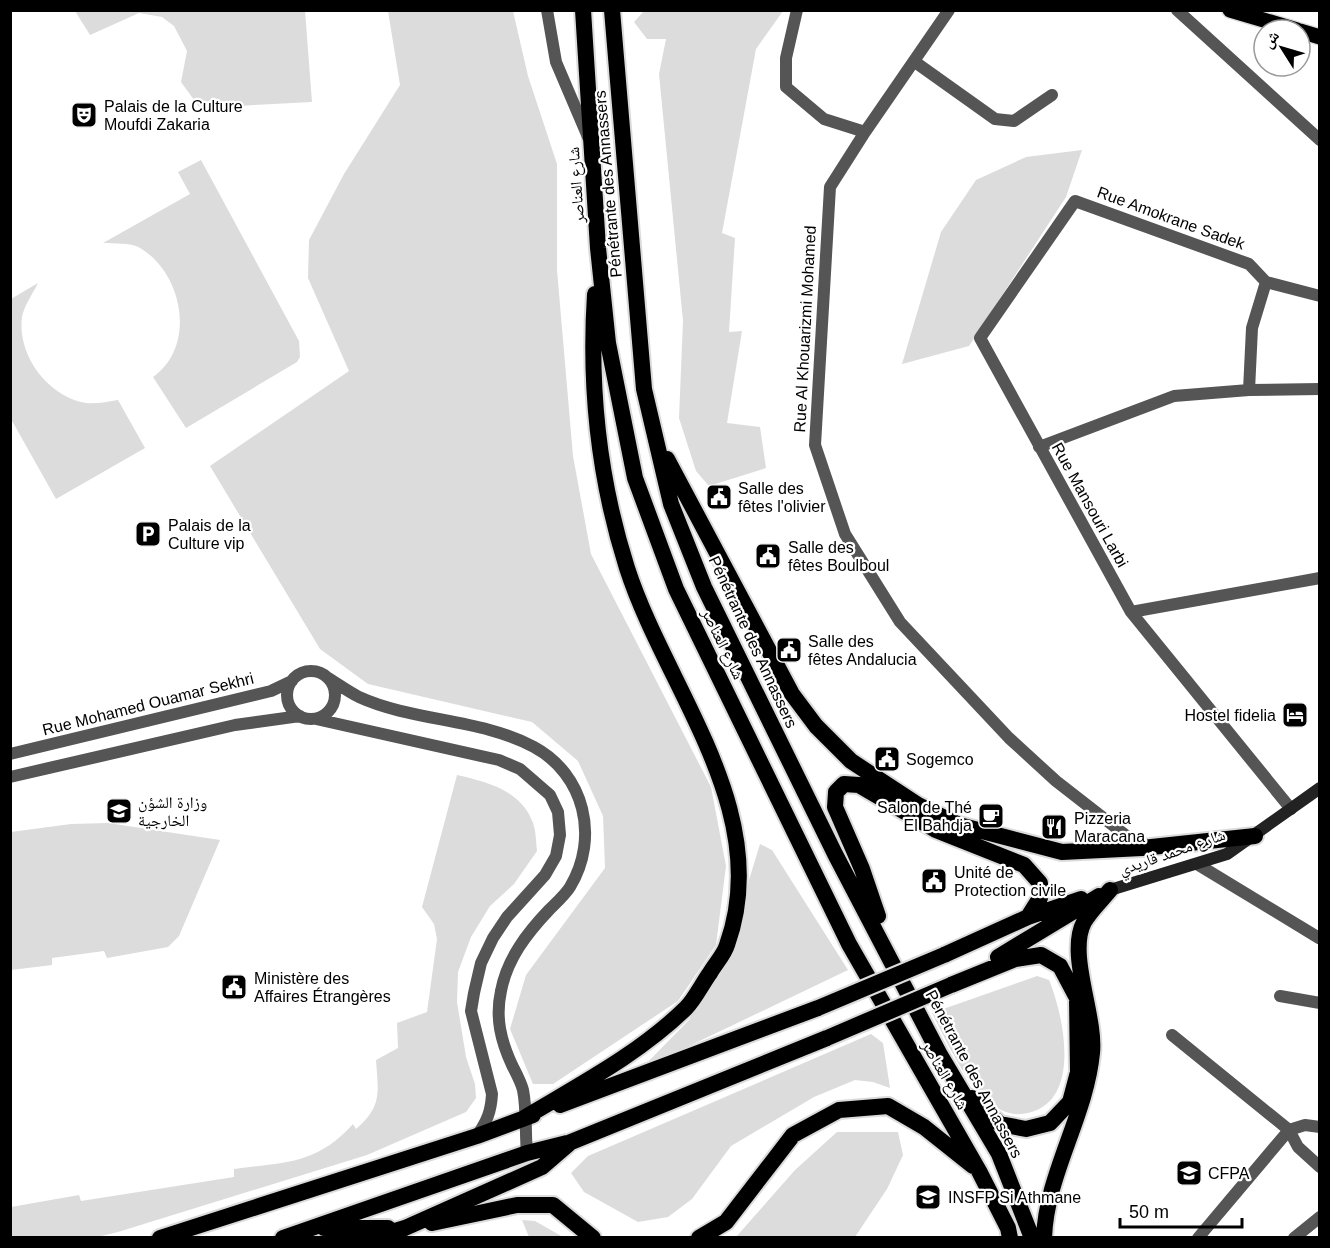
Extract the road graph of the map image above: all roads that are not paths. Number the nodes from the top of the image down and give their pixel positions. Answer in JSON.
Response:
{"nodes":[{"id":1,"x":547,"y":10,"type":"edge"},
{"id":2,"x":583,"y":10,"type":"edge"},
{"id":3,"x":612,"y":10,"type":"edge"},
{"id":4,"x":797,"y":10,"type":"edge"},
{"id":5,"x":949,"y":10,"type":"edge"},
{"id":6,"x":1177,"y":10,"type":"edge"},
{"id":7,"x":1230,"y":10,"type":"edge"},
{"id":8,"x":1257,"y":18,"type":"edge"},
{"id":9,"x":915,"y":62,"type":"junction"},
{"id":10,"x":1052,"y":95,"type":"dead end"},
{"id":11,"x":865,"y":132,"type":"junction"},
{"id":12,"x":1320,"y":140,"type":"edge"},
{"id":13,"x":591,"y":145,"type":"junction"},
{"id":14,"x":1075,"y":201,"type":"joint"},
{"id":15,"x":598,"y":248,"type":"junction"},
{"id":16,"x":1266,"y":282,"type":"junction"},
{"id":17,"x":1320,"y":296,"type":"edge"},
{"id":18,"x":1320,"y":389,"type":"edge"},
{"id":19,"x":1249,"y":390,"type":"junction"},
{"id":20,"x":653,"y":433,"type":"junction"},
{"id":21,"x":1039,"y":447,"type":"junction"},
{"id":22,"x":1320,"y":578,"type":"edge"},
{"id":23,"x":1131,"y":612,"type":"junction"},
{"id":24,"x":328,"y":678,"type":"junction"},
{"id":25,"x":292,"y":681,"type":"junction"},
{"id":26,"x":300,"y":716,"type":"junction"},
{"id":27,"x":316,"y":719,"type":"junction"},
{"id":28,"x":10,"y":754,"type":"edge"},
{"id":29,"x":10,"y":777,"type":"edge"},
{"id":30,"x":1320,"y":788,"type":"edge"},
{"id":31,"x":1291,"y":809,"type":"junction"},
{"id":32,"x":1255,"y":836,"type":"junction"},
{"id":33,"x":1142,"y":848,"type":"junction"},
{"id":34,"x":1197,"y":864,"type":"junction"},
{"id":35,"x":1110,"y":890,"type":"junction"},
{"id":36,"x":1028,"y":916,"type":"junction"},
{"id":37,"x":1319,"y":938,"type":"edge"},
{"id":38,"x":891,"y":957,"type":"junction"},
{"id":39,"x":951,"y":985,"type":"junction"},
{"id":40,"x":1280,"y":996,"type":"dead end"},
{"id":41,"x":1320,"y":1003,"type":"edge"},
{"id":42,"x":1172,"y":1035,"type":"dead end"},
{"id":43,"x":961,"y":1089,"type":"junction"},
{"id":44,"x":524,"y":1118,"type":"junction"},
{"id":45,"x":1320,"y":1127,"type":"edge"},
{"id":46,"x":1289,"y":1130,"type":"junction"},
{"id":47,"x":477,"y":1136,"type":"junction"},
{"id":48,"x":571,"y":1142,"type":"junction"},
{"id":49,"x":527,"y":1154,"type":"junction"},
{"id":50,"x":1320,"y":1167,"type":"edge"},
{"id":51,"x":979,"y":1171,"type":"junction"},
{"id":52,"x":235,"y":1213,"type":"junction"},
{"id":53,"x":1320,"y":1217,"type":"edge"},
{"id":54,"x":311,"y":1228,"type":"junction"},
{"id":55,"x":405,"y":1228,"type":"junction"},
{"id":56,"x":160,"y":1238,"type":"edge"},
{"id":57,"x":187,"y":1238,"type":"edge"},
{"id":58,"x":283,"y":1238,"type":"edge"},
{"id":59,"x":372,"y":1238,"type":"edge"},
{"id":60,"x":593,"y":1238,"type":"edge"},
{"id":61,"x":699,"y":1238,"type":"edge"},
{"id":62,"x":1010,"y":1238,"type":"edge"},
{"id":63,"x":1032,"y":1238,"type":"edge"},
{"id":64,"x":1044,"y":1238,"type":"edge"},
{"id":65,"x":1198,"y":1238,"type":"edge"},
{"id":66,"x":1294,"y":1238,"type":"edge"}],
"edges":[{"from":1,"to":13,"type":"street"},
{"from":2,"to":13,"type":"highway","name":"شارع العناصر"},
{"from":3,"to":20,"type":"highway","name":"Pénétrante des Annassers"},
{"from":4,"to":11,"type":"street"},
{"from":5,"to":9,"type":"street","name":"Rue Al Khouarizmi Mohamed"},
{"from":6,"to":12,"type":"street"},
{"from":7,"to":8,"type":"main road"},
{"from":9,"to":10,"type":"street"},
{"from":9,"to":11,"type":"street","name":"Rue Al Khouarizmi Mohamed"},
{"from":11,"to":33,"type":"street","name":"Rue Al Khouarizmi Mohamed"},
{"from":13,"to":15,"type":"highway","name":"شارع العناصر"},
{"from":14,"to":16,"type":"street","name":"Rue Amokrane Sadek"},
{"from":14,"to":21,"type":"street","name":"Rue Mansouri Larbi"},
{"from":15,"to":44,"type":"highway"},
{"from":15,"to":51,"type":"highway","name":"شارع العناصر"},
{"from":16,"to":17,"type":"street","name":"Rue Amokrane Sadek"},
{"from":16,"to":19,"type":"street"},
{"from":18,"to":19,"type":"street"},
{"from":19,"to":21,"type":"street"},
{"from":20,"to":33,"type":"highway"},
{"from":20,"to":38,"type":"highway","name":"Pénétrante des Annassers"},
{"from":21,"to":23,"type":"street","name":"Rue Mansouri Larbi"},
{"from":22,"to":23,"type":"street"},
{"from":23,"to":31,"type":"street","name":"Rue Mansouri Larbi"},
{"from":24,"to":25,"type":"street"},
{"from":24,"to":27,"type":"street"},
{"from":24,"to":44,"type":"street"},
{"from":25,"to":26,"type":"street"},
{"from":25,"to":28,"type":"street","name":"Rue Mohamed Ouamar Sekhri"},
{"from":26,"to":27,"type":"street"},
{"from":26,"to":29,"type":"street"},
{"from":27,"to":47,"type":"street"},
{"from":30,"to":31,"type":"main road","name":"شارع محمد قاريدي"},
{"from":31,"to":32,"type":"main road","name":"شارع محمد قاريدي"},
{"from":32,"to":33,"type":"highway"},
{"from":32,"to":34,"type":"main road","name":"شارع محمد قاريدي"},
{"from":34,"to":35,"type":"main road","name":"شارع محمد قاريدي"},
{"from":34,"to":37,"type":"street"},
{"from":35,"to":36,"type":"highway"},
{"from":35,"to":39,"type":"highway"},
{"from":35,"to":64,"type":"highway"},
{"from":36,"to":38,"type":"highway"},
{"from":36,"to":44,"type":"highway","bridge":true},
{"from":38,"to":43,"type":"highway","name":"Pénétrante des Annassers"},
{"from":39,"to":43,"type":"highway"},
{"from":39,"to":48,"type":"highway","bridge":true},
{"from":40,"to":41,"type":"street"},
{"from":42,"to":46,"type":"street"},
{"from":43,"to":63,"type":"highway","name":"Pénétrante des Annassers"},
{"from":44,"to":47,"type":"highway"},
{"from":44,"to":49,"type":"street"},
{"from":45,"to":46,"type":"street"},
{"from":46,"to":50,"type":"street"},
{"from":46,"to":65,"type":"street"},
{"from":47,"to":52,"type":"highway"},
{"from":48,"to":49,"type":"highway"},
{"from":48,"to":55,"type":"highway"},
{"from":49,"to":54,"type":"highway"},
{"from":51,"to":61,"type":"highway"},
{"from":51,"to":62,"type":"highway","name":"شارع العناصر"},
{"from":52,"to":56,"type":"highway"},
{"from":52,"to":57,"type":"highway"},
{"from":53,"to":66,"type":"street"},
{"from":54,"to":55,"type":"highway"},
{"from":54,"to":58,"type":"highway"},
{"from":55,"to":59,"type":"highway"},
{"from":55,"to":60,"type":"highway"}]}
